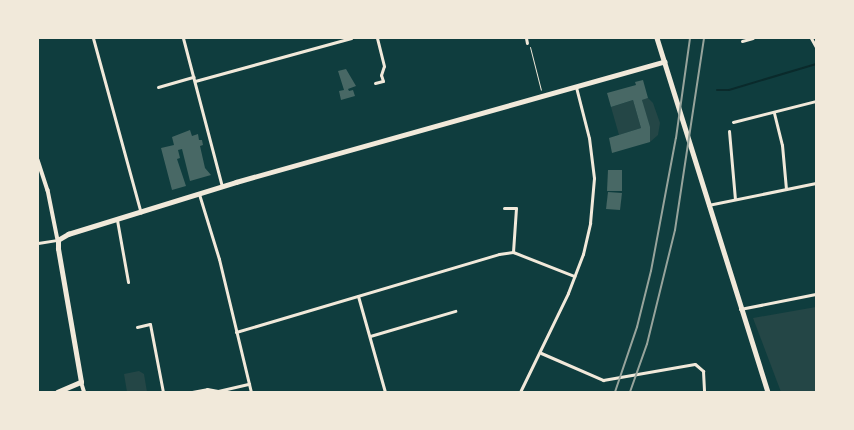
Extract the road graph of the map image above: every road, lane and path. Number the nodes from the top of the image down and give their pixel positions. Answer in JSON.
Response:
{"nodes":[{"id":1,"x":93,"y":38,"type":"edge"},
{"id":2,"x":184,"y":38,"type":"edge"},
{"id":3,"x":351,"y":38,"type":"edge"},
{"id":4,"x":377,"y":38,"type":"edge"},
{"id":5,"x":526,"y":38,"type":"edge"},
{"id":6,"x":658,"y":38,"type":"edge"},
{"id":7,"x":753,"y":38,"type":"edge"},
{"id":8,"x":811,"y":38,"type":"edge"},
{"id":9,"x":742,"y":41,"type":"dead end"},
{"id":10,"x":527,"y":43,"type":"dead end"},
{"id":11,"x":530,"y":47,"type":"dead end"},
{"id":12,"x":816,"y":47,"type":"edge"},
{"id":13,"x":664,"y":62,"type":"junction"},
{"id":14,"x":195,"y":79,"type":"junction"},
{"id":15,"x":375,"y":83,"type":"dead end"},
{"id":16,"x":158,"y":87,"type":"dead end"},
{"id":17,"x":576,"y":87,"type":"junction"},
{"id":18,"x":542,"y":96,"type":"junction"},
{"id":19,"x":816,"y":101,"type":"edge"},
{"id":20,"x":774,"y":113,"type":"junction"},
{"id":21,"x":733,"y":122,"type":"dead end"},
{"id":22,"x":729,"y":131,"type":"dead end"},
{"id":23,"x":38,"y":160,"type":"edge"},
{"id":24,"x":816,"y":183,"type":"edge"},
{"id":25,"x":222,"y":187,"type":"junction"},
{"id":26,"x":786,"y":189,"type":"junction"},
{"id":27,"x":199,"y":194,"type":"junction"},
{"id":28,"x":735,"y":199,"type":"junction"},
{"id":29,"x":708,"y":205,"type":"junction"},
{"id":30,"x":504,"y":208,"type":"dead end"},
{"id":31,"x":141,"y":213,"type":"junction"},
{"id":32,"x":117,"y":220,"type":"junction"},
{"id":33,"x":58,"y":240,"type":"junction"},
{"id":34,"x":38,"y":243,"type":"edge"},
{"id":35,"x":513,"y":252,"type":"junction"},
{"id":36,"x":574,"y":276,"type":"junction"},
{"id":37,"x":128,"y":282,"type":"dead end"},
{"id":38,"x":816,"y":294,"type":"edge"},
{"id":39,"x":358,"y":296,"type":"junction"},
{"id":40,"x":740,"y":308,"type":"junction"},
{"id":41,"x":455,"y":311,"type":"dead end"},
{"id":42,"x":137,"y":327,"type":"dead end"},
{"id":43,"x":236,"y":332,"type":"junction"},
{"id":44,"x":370,"y":336,"type":"junction"},
{"id":45,"x":540,"y":352,"type":"junction"},
{"id":46,"x":81,"y":382,"type":"junction"},
{"id":47,"x":249,"y":384,"type":"junction"},
{"id":48,"x":57,"y":392,"type":"edge"},
{"id":49,"x":84,"y":392,"type":"edge"},
{"id":50,"x":163,"y":392,"type":"edge"},
{"id":51,"x":192,"y":392,"type":"edge"},
{"id":52,"x":251,"y":392,"type":"edge"},
{"id":53,"x":385,"y":392,"type":"edge"},
{"id":54,"x":520,"y":392,"type":"edge"},
{"id":55,"x":704,"y":392,"type":"edge"},
{"id":56,"x":768,"y":392,"type":"edge"}],
"edges":[{"from":1,"to":31,"type":"street"},
{"from":2,"to":14,"type":"street"},
{"from":3,"to":14,"type":"street"},
{"from":4,"to":15,"type":"street"},
{"from":5,"to":10,"type":"street"},
{"from":6,"to":13,"type":"main road"},
{"from":7,"to":9,"type":"street"},
{"from":8,"to":12,"type":"street"},
{"from":11,"to":18,"type":"path"},
{"from":13,"to":17,"type":"main road"},
{"from":13,"to":29,"type":"main road"},
{"from":14,"to":16,"type":"street"},
{"from":14,"to":25,"type":"street"},
{"from":17,"to":18,"type":"main road"},
{"from":17,"to":36,"type":"street"},
{"from":18,"to":25,"type":"main road"},
{"from":19,"to":20,"type":"street"},
{"from":20,"to":21,"type":"street"},
{"from":20,"to":26,"type":"street"},
{"from":22,"to":28,"type":"street"},
{"from":23,"to":33,"type":"street"},
{"from":24,"to":26,"type":"street"},
{"from":25,"to":27,"type":"main road"},
{"from":26,"to":28,"type":"street"},
{"from":27,"to":31,"type":"main road"},
{"from":27,"to":43,"type":"street"},
{"from":28,"to":29,"type":"street"},
{"from":29,"to":40,"type":"main road"},
{"from":30,"to":35,"type":"street"},
{"from":31,"to":32,"type":"main road"},
{"from":32,"to":33,"type":"main road"},
{"from":32,"to":37,"type":"street"},
{"from":33,"to":34,"type":"street"},
{"from":33,"to":46,"type":"main road"},
{"from":35,"to":36,"type":"street"},
{"from":35,"to":39,"type":"street"},
{"from":36,"to":45,"type":"street"},
{"from":38,"to":40,"type":"street"},
{"from":39,"to":43,"type":"street"},
{"from":39,"to":44,"type":"street"},
{"from":40,"to":56,"type":"main road"},
{"from":41,"to":44,"type":"street"},
{"from":42,"to":50,"type":"street"},
{"from":43,"to":47,"type":"street"},
{"from":44,"to":53,"type":"street"},
{"from":45,"to":54,"type":"street"},
{"from":45,"to":55,"type":"street"},
{"from":46,"to":48,"type":"main road"},
{"from":46,"to":49,"type":"main road"},
{"from":47,"to":51,"type":"street"},
{"from":47,"to":52,"type":"street"}]}
